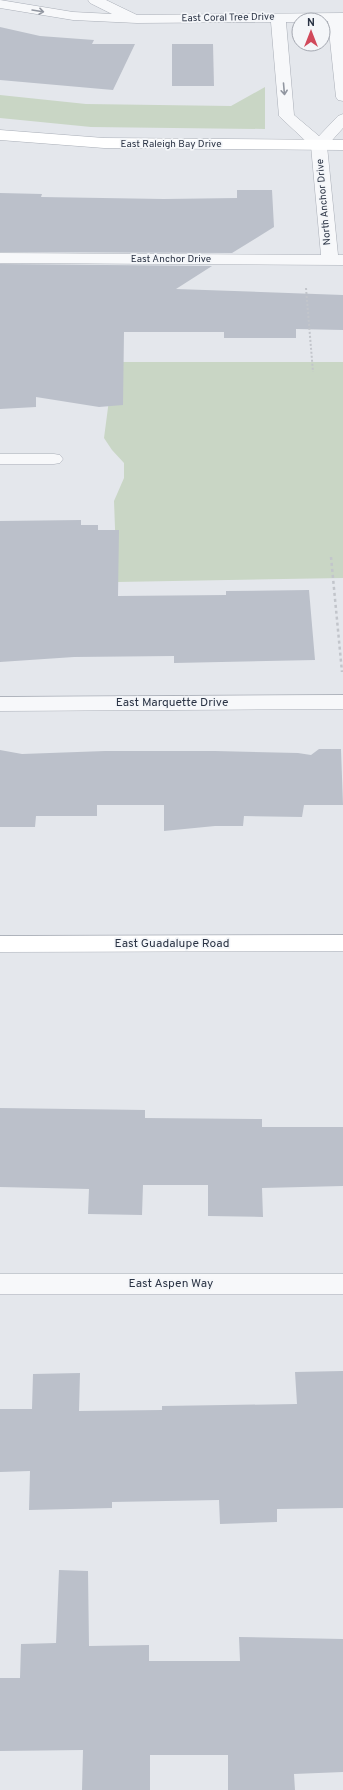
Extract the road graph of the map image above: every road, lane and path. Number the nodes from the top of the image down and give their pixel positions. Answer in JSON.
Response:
{"nodes":[{"id":1,"x":95,"y":0,"type":"edge"},
{"id":2,"x":0,"y":4,"type":"edge"},
{"id":3,"x":339,"y":17,"type":"edge"},
{"id":4,"x":278,"y":18,"type":"junction"},
{"id":5,"x":137,"y":19,"type":"junction"},
{"id":6,"x":343,"y":97,"type":"edge"},
{"id":7,"x":343,"y":119,"type":"edge"},
{"id":8,"x":0,"y":134,"type":"edge"},
{"id":9,"x":319,"y":145,"type":"junction"},
{"id":10,"x":343,"y":145,"type":"edge"},
{"id":11,"x":0,"y":258,"type":"edge"},
{"id":12,"x":336,"y":260,"type":"edge"},
{"id":13,"x":306,"y":283,"type":"dead end"},
{"id":14,"x":313,"y":372,"type":"dead end"},
{"id":15,"x":0,"y":459,"type":"edge"},
{"id":16,"x":54,"y":459,"type":"dead end"},
{"id":17,"x":331,"y":557,"type":"dead end"},
{"id":18,"x":342,"y":673,"type":"edge"},
{"id":19,"x":343,"y":702,"type":"edge"},
{"id":20,"x":0,"y":704,"type":"edge"},
{"id":21,"x":343,"y":943,"type":"edge"},
{"id":22,"x":0,"y":944,"type":"edge"},
{"id":23,"x":0,"y":1284,"type":"edge"},
{"id":24,"x":343,"y":1284,"type":"edge"}],
"edges":[{"from":1,"to":5,"type":"street","name":"East Coral Tree Drive"},
{"from":2,"to":5,"type":"street","name":"East Coral Tree Drive","one_way":true},
{"from":3,"to":4,"type":"street","name":"East Coral Tree Drive"},
{"from":3,"to":6,"type":"street"},
{"from":4,"to":5,"type":"street","name":"East Coral Tree Drive"},
{"from":4,"to":9,"type":"street","one_way":true},
{"from":7,"to":9,"type":"street"},
{"from":8,"to":9,"type":"street","name":"East Raleigh Bay Drive"},
{"from":9,"to":10,"type":"street","name":"East Raleigh Bay Drive"},
{"from":9,"to":12,"type":"street","name":"North Anchor Drive"},
{"from":11,"to":12,"type":"street","name":"East Anchor Drive"},
{"from":13,"to":14,"type":"path"},
{"from":15,"to":16,"type":"street"},
{"from":17,"to":18,"type":"path"},
{"from":19,"to":20,"type":"street","name":"East Marquette Drive"},
{"from":21,"to":22,"type":"street","name":"East Guadalupe Road"},
{"from":23,"to":24,"type":"street","name":"East Aspen Way"}]}
